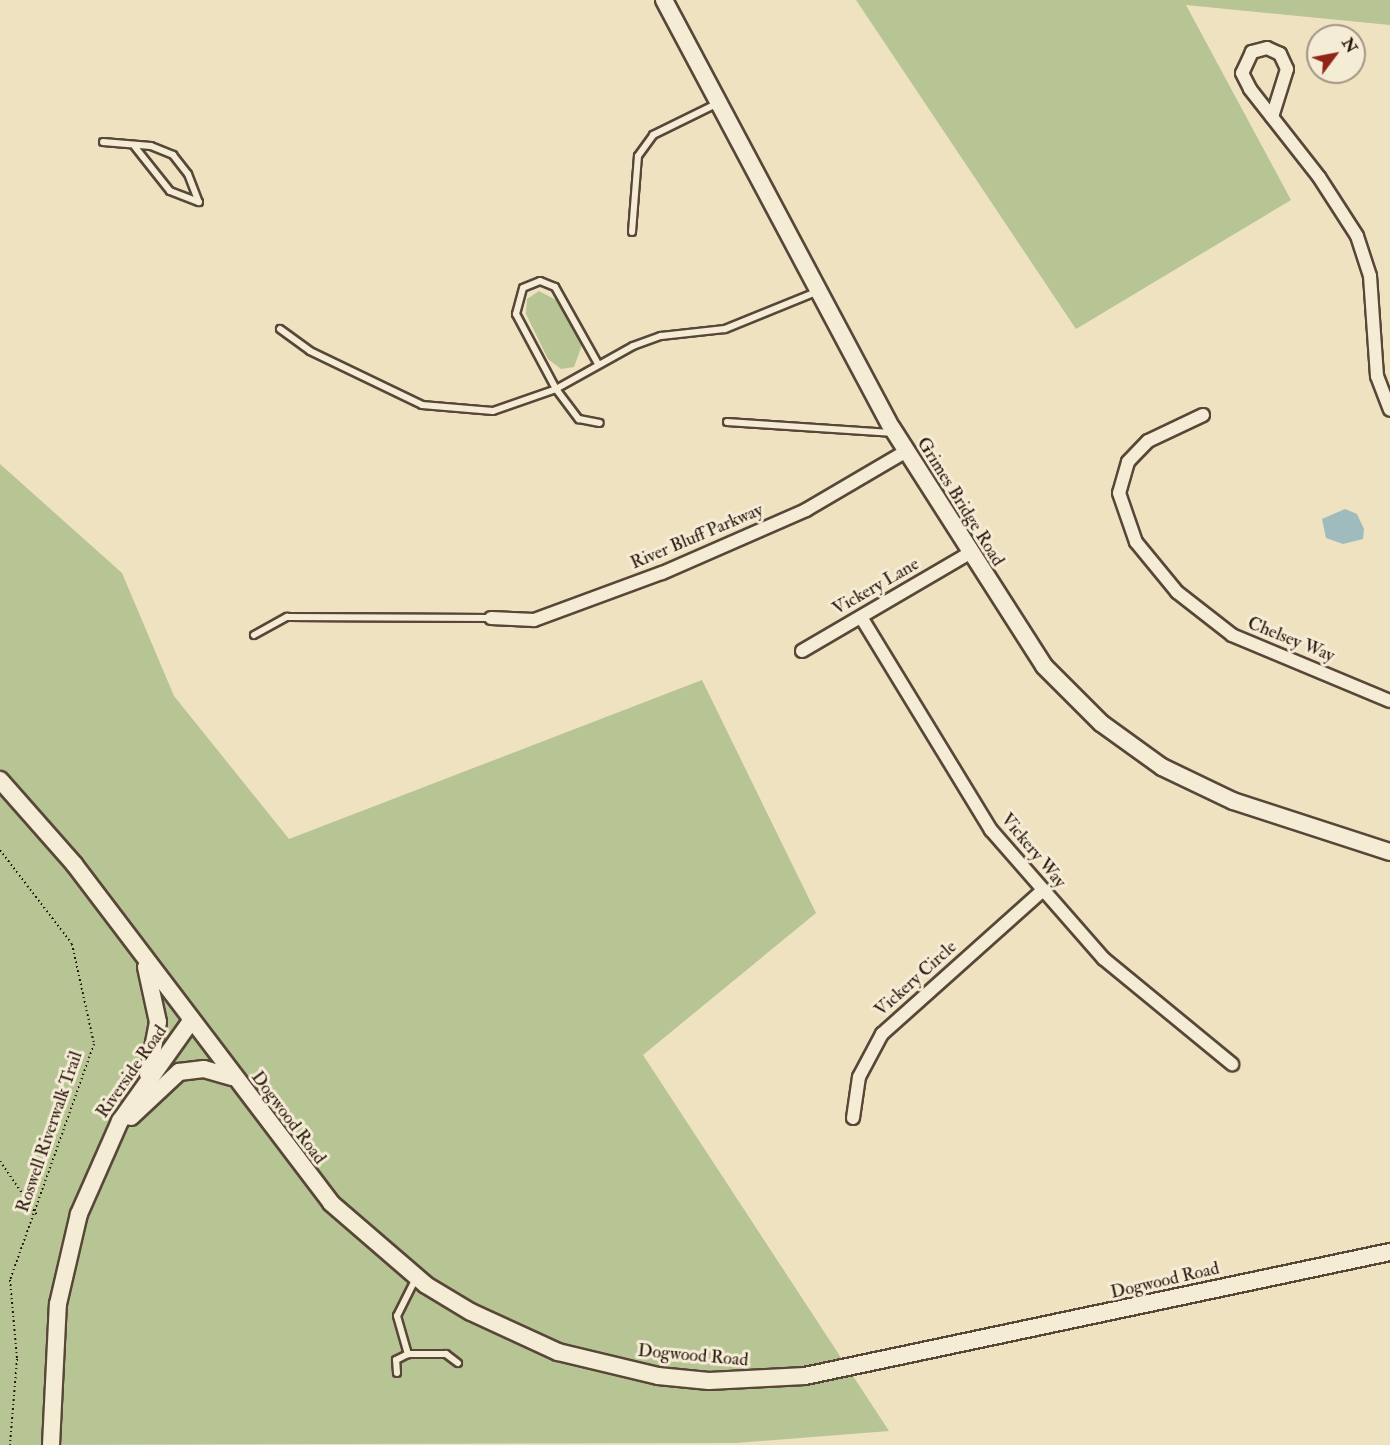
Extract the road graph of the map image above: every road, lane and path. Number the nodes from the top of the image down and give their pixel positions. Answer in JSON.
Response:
{"nodes":[{"id":1,"x":664,"y":0,"type":"edge"},
{"id":2,"x":718,"y":103,"type":"junction"},
{"id":3,"x":1272,"y":117,"type":"junction"},
{"id":4,"x":103,"y":142,"type":"dead end"},
{"id":5,"x":135,"y":147,"type":"junction"},
{"id":6,"x":632,"y":232,"type":"dead end"},
{"id":7,"x":817,"y":292,"type":"junction"},
{"id":8,"x":280,"y":329,"type":"dead end"},
{"id":9,"x":597,"y":362,"type":"junction"},
{"id":10,"x":556,"y":389,"type":"junction"},
{"id":11,"x":1390,"y":411,"type":"edge"},
{"id":12,"x":1203,"y":416,"type":"dead end"},
{"id":13,"x":727,"y":422,"type":"dead end"},
{"id":14,"x":600,"y":423,"type":"dead end"},
{"id":15,"x":895,"y":434,"type":"junction"},
{"id":16,"x":905,"y":452,"type":"junction"},
{"id":17,"x":968,"y":554,"type":"junction"},
{"id":18,"x":861,"y":617,"type":"junction"},
{"id":19,"x":491,"y":618,"type":"joint"},
{"id":20,"x":254,"y":634,"type":"dead end"},
{"id":21,"x":802,"y":651,"type":"dead end"},
{"id":22,"x":1390,"y":701,"type":"edge"},
{"id":23,"x":0,"y":780,"type":"edge"},
{"id":24,"x":0,"y":850,"type":"edge"},
{"id":25,"x":1390,"y":852,"type":"edge"},
{"id":26,"x":1042,"y":891,"type":"junction"},
{"id":27,"x":143,"y":957,"type":"junction"},
{"id":28,"x":191,"y":1021,"type":"junction"},
{"id":29,"x":1232,"y":1064,"type":"dead end"},
{"id":30,"x":232,"y":1077,"type":"junction"},
{"id":31,"x":145,"y":1083,"type":"junction"},
{"id":32,"x":853,"y":1118,"type":"dead end"},
{"id":33,"x":109,"y":1139,"type":"junction"},
{"id":34,"x":0,"y":1161,"type":"edge"},
{"id":35,"x":37,"y":1215,"type":"junction"},
{"id":36,"x":1390,"y":1252,"type":"edge"},
{"id":37,"x":416,"y":1278,"type":"junction"},
{"id":38,"x":408,"y":1354,"type":"junction"},
{"id":39,"x":458,"y":1363,"type":"dead end"},
{"id":40,"x":397,"y":1373,"type":"dead end"},
{"id":41,"x":10,"y":1445,"type":"edge"},
{"id":42,"x":51,"y":1445,"type":"edge"}],
"edges":[{"from":1,"to":2,"type":"street","name":"Grimes Bridge Road"},
{"from":2,"to":6,"type":"lane"},
{"from":2,"to":7,"type":"street","name":"Grimes Bridge Road"},
{"from":3,"to":3,"type":"street"},
{"from":3,"to":11,"type":"street"},
{"from":4,"to":5,"type":"lane"},
{"from":5,"to":5,"type":"lane"},
{"from":7,"to":9,"type":"lane"},
{"from":7,"to":15,"type":"street","name":"Grimes Bridge Road"},
{"from":8,"to":10,"type":"lane"},
{"from":9,"to":10,"type":"lane"},
{"from":9,"to":10,"type":"lane"},
{"from":10,"to":14,"type":"lane"},
{"from":12,"to":22,"type":"street","name":"Chelsey Way"},
{"from":13,"to":15,"type":"lane"},
{"from":15,"to":16,"type":"street","name":"Grimes Bridge Road"},
{"from":16,"to":17,"type":"street","name":"Grimes Bridge Road"},
{"from":16,"to":19,"type":"street","name":"River Bluff Parkway"},
{"from":17,"to":18,"type":"street","name":"Vickery Lane"},
{"from":17,"to":25,"type":"street","name":"Grimes Bridge Road"},
{"from":18,"to":21,"type":"street","name":"Vickery Lane"},
{"from":18,"to":26,"type":"street","name":"Vickery Way"},
{"from":19,"to":20,"type":"lane"},
{"from":23,"to":27,"type":"street","name":"Riverside Road"},
{"from":24,"to":35,"type":"path","name":"Roswell Riverwalk Trail"},
{"from":26,"to":29,"type":"street","name":"Vickery Way"},
{"from":26,"to":32,"type":"street","name":"Vickery Circle"},
{"from":27,"to":28,"type":"street","name":"Riverside Road"},
{"from":27,"to":31,"type":"street"},
{"from":28,"to":30,"type":"street","name":"Dogwood Road"},
{"from":28,"to":31,"type":"street","name":"Riverside Road"},
{"from":30,"to":33,"type":"street"},
{"from":30,"to":37,"type":"street","name":"Dogwood Road"},
{"from":31,"to":33,"type":"street","name":"Riverside Road"},
{"from":33,"to":42,"type":"street","name":"Riverside Road"},
{"from":34,"to":35,"type":"path"},
{"from":35,"to":41,"type":"path","name":"Roswell Riverwalk Trail"},
{"from":36,"to":37,"type":"street","name":"Dogwood Road"},
{"from":37,"to":38,"type":"lane"},
{"from":38,"to":39,"type":"lane"},
{"from":38,"to":40,"type":"lane"}]}
